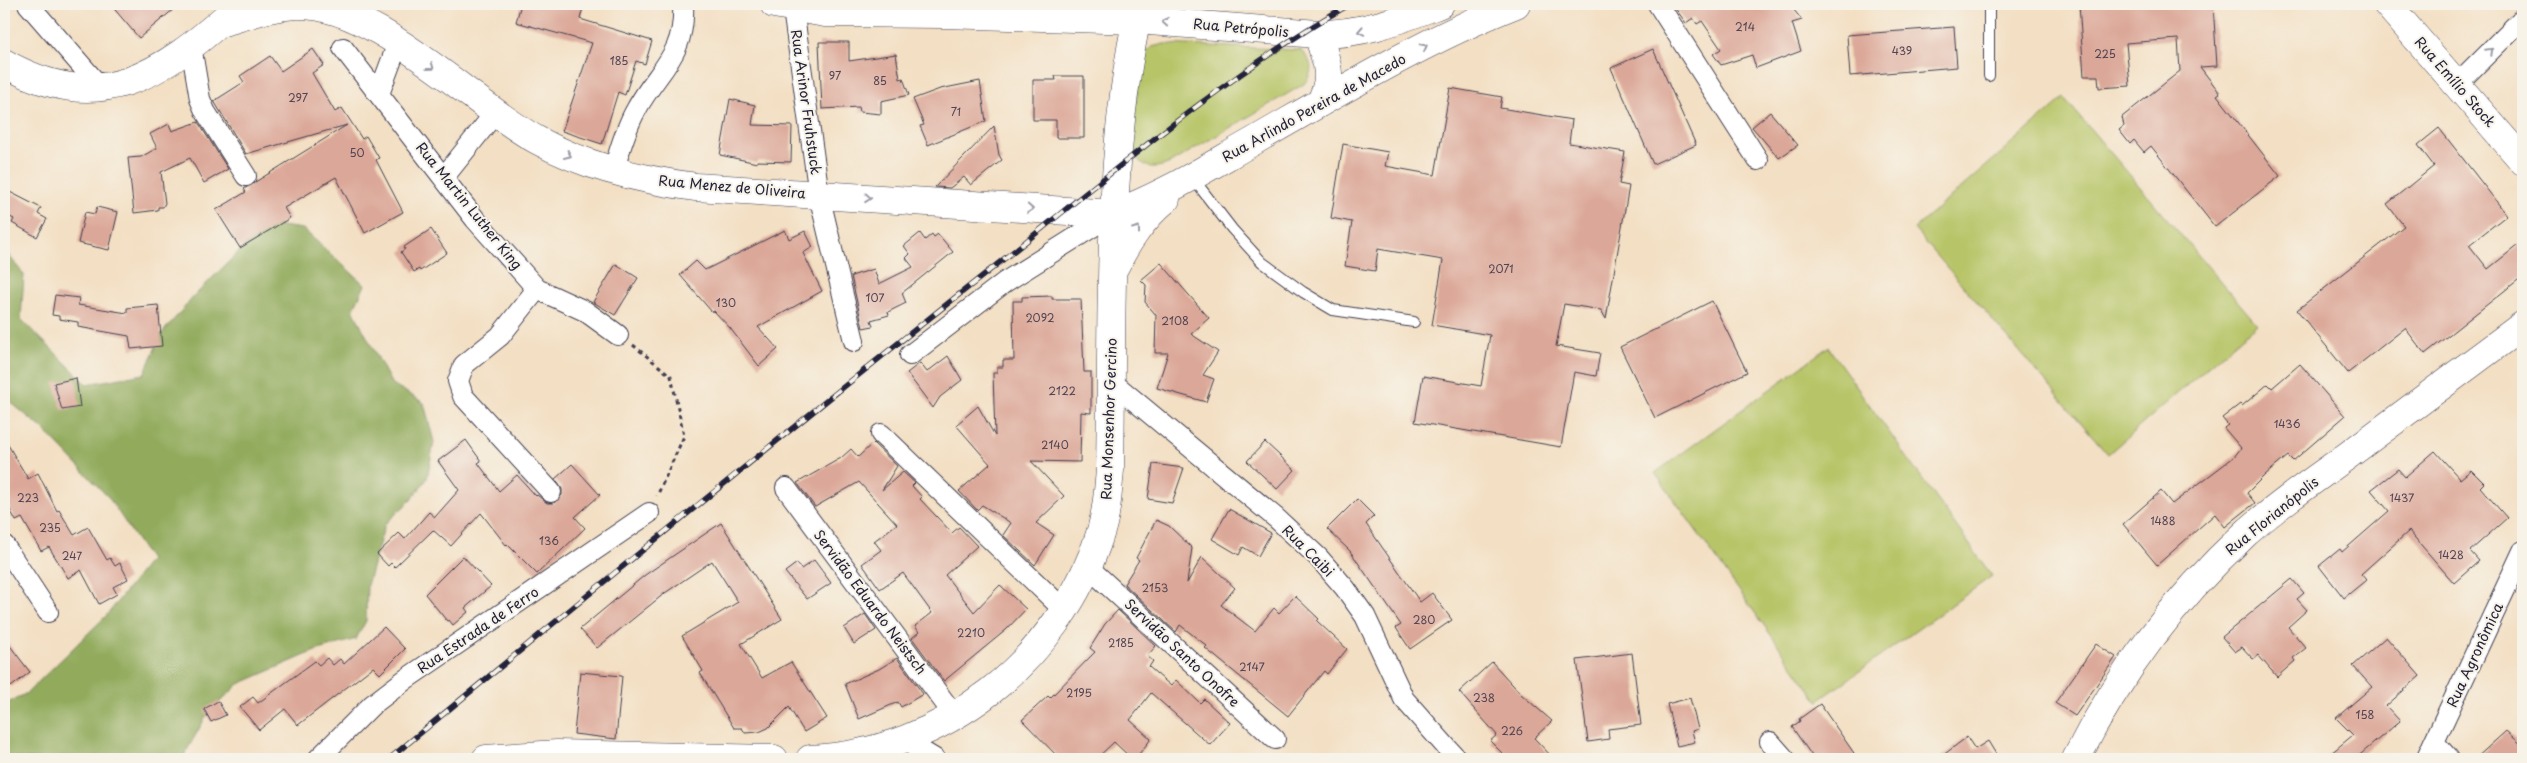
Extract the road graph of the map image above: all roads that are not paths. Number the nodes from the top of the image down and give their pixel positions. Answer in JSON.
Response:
{"nodes":[{"id":1,"x":28,"y":4,"type":"edge"},
{"id":2,"x":241,"y":4,"type":"edge"},
{"id":3,"x":360,"y":4,"type":"edge"},
{"id":4,"x":683,"y":4,"type":"edge"},
{"id":5,"x":1440,"y":4,"type":"edge"},
{"id":6,"x":1516,"y":4,"type":"edge"},
{"id":7,"x":1658,"y":4,"type":"edge"},
{"id":8,"x":1990,"y":4,"type":"edge"},
{"id":9,"x":2387,"y":4,"type":"edge"},
{"id":10,"x":784,"y":6,"type":"edge"},
{"id":11,"x":1138,"y":12,"type":"edge"},
{"id":12,"x":2523,"y":18,"type":"edge"},
{"id":13,"x":220,"y":23,"type":"junction"},
{"id":14,"x":1318,"y":34,"type":"junction"},
{"id":15,"x":388,"y":36,"type":"junction"},
{"id":16,"x":191,"y":46,"type":"junction"},
{"id":17,"x":343,"y":48,"type":"dead end"},
{"id":18,"x":4,"y":63,"type":"edge"},
{"id":19,"x":1989,"y":76,"type":"dead end"},
{"id":20,"x":2457,"y":84,"type":"junction"},
{"id":21,"x":101,"y":88,"type":"junction"},
{"id":22,"x":379,"y":94,"type":"junction"},
{"id":23,"x":1320,"y":103,"type":"junction"},
{"id":24,"x":495,"y":113,"type":"junction"},
{"id":25,"x":1758,"y":160,"type":"dead end"},
{"id":26,"x":2523,"y":160,"type":"edge"},
{"id":27,"x":613,"y":171,"type":"junction"},
{"id":28,"x":246,"y":176,"type":"dead end"},
{"id":29,"x":444,"y":177,"type":"junction"},
{"id":30,"x":1192,"y":177,"type":"junction"},
{"id":31,"x":819,"y":195,"type":"junction"},
{"id":32,"x":1113,"y":214,"type":"junction"},
{"id":33,"x":1112,"y":271,"type":"junction"},
{"id":34,"x":537,"y":288,"type":"junction"},
{"id":35,"x":1414,"y":322,"type":"dead end"},
{"id":36,"x":2523,"y":325,"type":"edge"},
{"id":37,"x":618,"y":335,"type":"road end"},
{"id":38,"x":854,"y":341,"type":"dead end"},
{"id":39,"x":910,"y":355,"type":"dead end"},
{"id":40,"x":1112,"y":382,"type":"junction"},
{"id":41,"x":881,"y":434,"type":"dead end"},
{"id":42,"x":786,"y":488,"type":"dead end"},
{"id":43,"x":551,"y":492,"type":"dead end"},
{"id":44,"x":649,"y":513,"type":"road end"},
{"id":45,"x":4,"y":545,"type":"edge"},
{"id":46,"x":2523,"y":550,"type":"edge"},
{"id":47,"x":1088,"y":567,"type":"junction"},
{"id":48,"x":1065,"y":611,"type":"junction"},
{"id":49,"x":48,"y":612,"type":"dead end"},
{"id":50,"x":954,"y":715,"type":"junction"},
{"id":51,"x":1275,"y":739,"type":"dead end"},
{"id":52,"x":905,"y":741,"type":"junction"},
{"id":53,"x":1770,"y":742,"type":"dead end"},
{"id":54,"x":2430,"y":751,"type":"edge"},
{"id":55,"x":712,"y":758,"type":"edge"},
{"id":56,"x":318,"y":759,"type":"edge"},
{"id":57,"x":486,"y":759,"type":"edge"},
{"id":58,"x":774,"y":759,"type":"edge"},
{"id":59,"x":810,"y":759,"type":"edge"},
{"id":60,"x":935,"y":759,"type":"edge"},
{"id":61,"x":1457,"y":759,"type":"edge"},
{"id":62,"x":1785,"y":759,"type":"edge"},
{"id":63,"x":2076,"y":759,"type":"edge"},
{"id":64,"x":2449,"y":759,"type":"edge"}],
"edges":[{"from":1,"to":21,"type":"street"},
{"from":2,"to":13,"type":"main road"},
{"from":3,"to":15,"type":"main road"},
{"from":4,"to":27,"type":"street"},
{"from":5,"to":14,"type":"main road","one_way":true},
{"from":23,"to":6,"type":"main road","name":"Rua Arlindo Pereira de Macedo","one_way":true},
{"from":7,"to":25,"type":"street"},
{"from":8,"to":19,"type":"lane"},
{"from":9,"to":20,"type":"main road","name":"Rua Emílio Stock"},
{"from":10,"to":11,"type":"main road","name":"Rua Petrópolis"},
{"from":10,"to":31,"type":"street","name":"Rua Arinor Fruhstuck"},
{"from":14,"to":11,"type":"main road","name":"Rua Petrópolis","one_way":true},
{"from":11,"to":32,"type":"main road","name":"Rua Monsenhor Gercino"},
{"from":20,"to":12,"type":"street","one_way":true},
{"from":13,"to":15,"type":"main road","name":"Rua Menez de Oliveira"},
{"from":13,"to":16,"type":"main road"},
{"from":14,"to":23,"type":"main road"},
{"from":15,"to":22,"type":"street"},
{"from":15,"to":24,"type":"main road","name":"Rua Menez de Oliveira","one_way":true},
{"from":16,"to":21,"type":"main road"},
{"from":16,"to":28,"type":"street"},
{"from":17,"to":22,"type":"street","name":"Rua Martin Luther King"},
{"from":18,"to":21,"type":"main road"},
{"from":20,"to":26,"type":"main road","name":"Rua Emílio Stock"},
{"from":22,"to":29,"type":"street","name":"Rua Martin Luther King"},
{"from":23,"to":30,"type":"main road","name":"Rua Arlindo Pereira de Macedo"},
{"from":24,"to":27,"type":"main road","name":"Rua Menez de Oliveira","one_way":true},
{"from":24,"to":29,"type":"street"},
{"from":27,"to":31,"type":"main road","name":"Rua Menez de Oliveira"},
{"from":29,"to":34,"type":"street","name":"Rua Martin Luther King"},
{"from":30,"to":32,"type":"main road","name":"Rua Arlindo Pereira de Macedo"},
{"from":33,"to":30,"type":"main road","one_way":true},
{"from":30,"to":35,"type":"lane"},
{"from":31,"to":32,"type":"main road","name":"Rua Menez de Oliveira","one_way":true},
{"from":31,"to":38,"type":"street","name":"Rua Arinor Fruhstuck"},
{"from":32,"to":33,"type":"main road","name":"Rua Monsenhor Gercino"},
{"from":32,"to":39,"type":"street"},
{"from":33,"to":40,"type":"main road","name":"Rua Monsenhor Gercino"},
{"from":34,"to":37,"type":"street","name":"Rua Martin Luther King"},
{"from":34,"to":43,"type":"street"},
{"from":36,"to":63,"type":"main road","name":"Rua Florianópolis"},
{"from":40,"to":47,"type":"main road","name":"Rua Monsenhor Gercino"},
{"from":40,"to":61,"type":"street","name":"Rua Caibi"},
{"from":41,"to":48,"type":"street"},
{"from":42,"to":50,"type":"street","name":"Servidão Eduardo Neistsch"},
{"from":44,"to":56,"type":"street","name":"Rua Estrada de Ferro"},
{"from":45,"to":49,"type":"street"},
{"from":46,"to":54,"type":"street","name":"Rua Agronômica"},
{"from":47,"to":48,"type":"main road","name":"Rua Monsenhor Gercino"},
{"from":47,"to":51,"type":"street","name":"Servidão Santo Onofre"},
{"from":48,"to":50,"type":"main road","name":"Rua Monsenhor Gercino"},
{"from":50,"to":52,"type":"main road","name":"Rua Monsenhor Gercino"},
{"from":52,"to":59,"type":"main road","name":"Rua Monsenhor Gercino"},
{"from":52,"to":60,"type":"street"},
{"from":53,"to":62,"type":"street"},
{"from":54,"to":64,"type":"street"},
{"from":55,"to":57,"type":"main road"},
{"from":55,"to":58,"type":"main road"}]}
